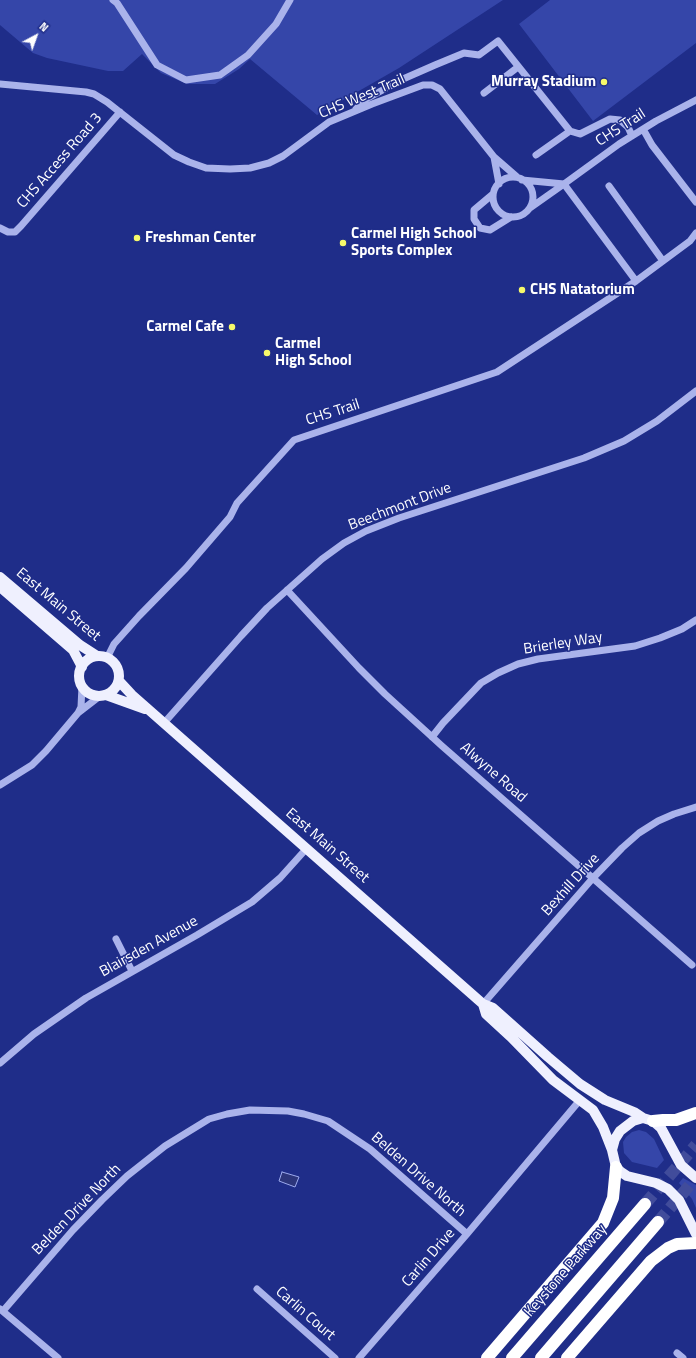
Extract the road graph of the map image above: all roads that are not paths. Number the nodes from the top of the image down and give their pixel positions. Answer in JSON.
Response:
{"nodes":[{"id":1,"x":113,"y":0,"type":"edge"},
{"id":2,"x":290,"y":0,"type":"edge"},
{"id":3,"x":518,"y":67,"type":"junction"},
{"id":4,"x":0,"y":84,"type":"edge"},
{"id":5,"x":484,"y":93,"type":"dead end"},
{"id":6,"x":696,"y":100,"type":"edge"},
{"id":7,"x":120,"y":112,"type":"junction"},
{"id":8,"x":353,"y":112,"type":"junction"},
{"id":9,"x":642,"y":129,"type":"junction"},
{"id":10,"x":570,"y":131,"type":"junction"},
{"id":11,"x":632,"y":136,"type":"junction"},
{"id":12,"x":536,"y":155,"type":"dead end"},
{"id":13,"x":494,"y":157,"type":"junction"},
{"id":14,"x":519,"y":179,"type":"junction"},
{"id":15,"x":499,"y":184,"type":"junction"},
{"id":16,"x":564,"y":184,"type":"junction"},
{"id":17,"x":609,"y":186,"type":"dead end"},
{"id":18,"x":494,"y":194,"type":"junction"},
{"id":19,"x":696,"y":202,"type":"edge"},
{"id":20,"x":530,"y":208,"type":"junction"},
{"id":21,"x":510,"y":217,"type":"junction"},
{"id":22,"x":0,"y":228,"type":"edge"},
{"id":23,"x":696,"y":233,"type":"edge"},
{"id":24,"x":663,"y":261,"type":"junction"},
{"id":25,"x":636,"y":281,"type":"junction"},
{"id":26,"x":696,"y":391,"type":"edge"},
{"id":27,"x":0,"y":577,"type":"edge"},
{"id":28,"x":0,"y":586,"type":"edge"},
{"id":29,"x":287,"y":590,"type":"junction"},
{"id":30,"x":696,"y":620,"type":"edge"},
{"id":31,"x":102,"y":657,"type":"junction"},
{"id":32,"x":82,"y":667,"type":"junction"},
{"id":33,"x":119,"y":681,"type":"junction"},
{"id":34,"x":82,"y":686,"type":"junction"},
{"id":35,"x":103,"y":695,"type":"junction"},
{"id":36,"x":150,"y":711,"type":"junction"},
{"id":37,"x":78,"y":713,"type":"junction"},
{"id":38,"x":164,"y":723,"type":"junction"},
{"id":39,"x":432,"y":737,"type":"junction"},
{"id":40,"x":0,"y":785,"type":"edge"},
{"id":41,"x":696,"y":807,"type":"edge"},
{"id":42,"x":307,"y":848,"type":"junction"},
{"id":43,"x":593,"y":878,"type":"junction"},
{"id":44,"x":116,"y":939,"type":"dead end"},
{"id":45,"x":692,"y":965,"type":"dead end"},
{"id":46,"x":132,"y":971,"type":"junction"},
{"id":47,"x":483,"y":1004,"type":"junction"},
{"id":48,"x":0,"y":1063,"type":"edge"},
{"id":49,"x":580,"y":1100,"type":"junction"},
{"id":50,"x":696,"y":1113,"type":"edge"},
{"id":51,"x":648,"y":1119,"type":"junction"},
{"id":52,"x":612,"y":1150,"type":"junction"},
{"id":53,"x":616,"y":1167,"type":"junction"},
{"id":54,"x":696,"y":1178,"type":"edge"},
{"id":55,"x":645,"y":1204,"type":"tunnel mouth"},
{"id":56,"x":658,"y":1222,"type":"tunnel mouth"},
{"id":57,"x":467,"y":1234,"type":"junction"},
{"id":58,"x":696,"y":1234,"type":"edge"},
{"id":59,"x":696,"y":1243,"type":"edge"},
{"id":60,"x":257,"y":1289,"type":"dead end"},
{"id":61,"x":1,"y":1310,"type":"edge"},
{"id":62,"x":677,"y":1353,"type":"dead end"},
{"id":63,"x":58,"y":1358,"type":"edge"},
{"id":64,"x":335,"y":1358,"type":"edge"},
{"id":65,"x":359,"y":1358,"type":"edge"},
{"id":66,"x":487,"y":1358,"type":"edge"},
{"id":67,"x":512,"y":1358,"type":"edge"},
{"id":68,"x":541,"y":1358,"type":"edge"},
{"id":69,"x":566,"y":1358,"type":"edge"},
{"id":70,"x":683,"y":1358,"type":"edge"}],
"edges":[{"from":1,"to":2,"type":"street"},
{"from":3,"to":5,"type":"street"},
{"from":3,"to":8,"type":"street"},
{"from":3,"to":10,"type":"street"},
{"from":4,"to":7,"type":"street","name":"CHS West Trail"},
{"from":6,"to":9,"type":"street","name":"CHS Trail"},
{"from":7,"to":8,"type":"street","name":"CHS West Trail"},
{"from":7,"to":22,"type":"street","name":"CHS Access Road 3"},
{"from":8,"to":13,"type":"street","name":"CHS West Trail"},
{"from":9,"to":11,"type":"street","name":"CHS Trail"},
{"from":9,"to":19,"type":"street"},
{"from":10,"to":11,"type":"street"},
{"from":10,"to":12,"type":"street"},
{"from":11,"to":16,"type":"street","name":"CHS Trail"},
{"from":13,"to":14,"type":"street","name":"CHS West Trail"},
{"from":13,"to":15,"type":"street","name":"CHS West Trail"},
{"from":14,"to":15,"type":"street"},
{"from":14,"to":16,"type":"street"},
{"from":14,"to":20,"type":"street"},
{"from":15,"to":18,"type":"street"},
{"from":16,"to":20,"type":"street","name":"CHS Trail"},
{"from":16,"to":25,"type":"street"},
{"from":17,"to":24,"type":"street"},
{"from":18,"to":21,"type":"street"},
{"from":18,"to":21,"type":"street"},
{"from":20,"to":21,"type":"street"},
{"from":23,"to":24,"type":"street","name":"CHS Trail"},
{"from":24,"to":25,"type":"street","name":"CHS Trail"},
{"from":25,"to":31,"type":"street","name":"CHS Trail"},
{"from":26,"to":29,"type":"street","name":"Beechmont Drive"},
{"from":27,"to":31,"type":"main road","name":"East Main Street"},
{"from":28,"to":32,"type":"main road","name":"East Main Street"},
{"from":29,"to":38,"type":"street","name":"Beechmont Drive"},
{"from":29,"to":39,"type":"street","name":"Alwyne Road"},
{"from":30,"to":39,"type":"street","name":"Brierley Way"},
{"from":31,"to":32,"type":"main road"},
{"from":31,"to":33,"type":"main road"},
{"from":32,"to":34,"type":"main road"},
{"from":33,"to":35,"type":"main road"},
{"from":33,"to":36,"type":"main road","name":"East Main Street"},
{"from":34,"to":35,"type":"main road"},
{"from":34,"to":37,"type":"street"},
{"from":35,"to":36,"type":"main road","name":"East Main Street"},
{"from":35,"to":37,"type":"street"},
{"from":36,"to":38,"type":"main road","name":"East Main Street"},
{"from":37,"to":40,"type":"street"},
{"from":38,"to":42,"type":"main road","name":"East Main Street"},
{"from":39,"to":43,"type":"street","name":"Alwyne Road"},
{"from":41,"to":43,"type":"street","name":"Bexhill Drive"},
{"from":42,"to":46,"type":"street","name":"Blairsden Avenue"},
{"from":42,"to":47,"type":"main road","name":"East Main Street"},
{"from":43,"to":45,"type":"street","name":"Alwyne Road"},
{"from":43,"to":47,"type":"street","name":"Bexhill Drive"},
{"from":44,"to":46,"type":"street"},
{"from":46,"to":48,"type":"street","name":"Blairsden Avenue"},
{"from":47,"to":49,"type":"main road","name":"East Main Street"},
{"from":47,"to":51,"type":"main road","name":"East Main Street"},
{"from":49,"to":52,"type":"main road","name":"East Main Street"},
{"from":49,"to":57,"type":"street","name":"Carlin Drive"},
{"from":50,"to":51,"type":"highway"},
{"from":51,"to":52,"type":"main road"},
{"from":51,"to":54,"type":"main road"},
{"from":52,"to":53,"type":"main road","name":"East Main Street"},
{"from":53,"to":58,"type":"main road"},
{"from":53,"to":66,"type":"highway"},
{"from":55,"to":67,"type":"highway","name":"Keystone Parkway"},
{"from":56,"to":68,"type":"highway"},
{"from":57,"to":61,"type":"street","name":"Belden Drive North"},
{"from":57,"to":65,"type":"street","name":"Carlin Drive"},
{"from":59,"to":69,"type":"highway"},
{"from":60,"to":64,"type":"street","name":"Carlin Court"},
{"from":61,"to":63,"type":"street"},
{"from":62,"to":70,"type":"street"}]}
